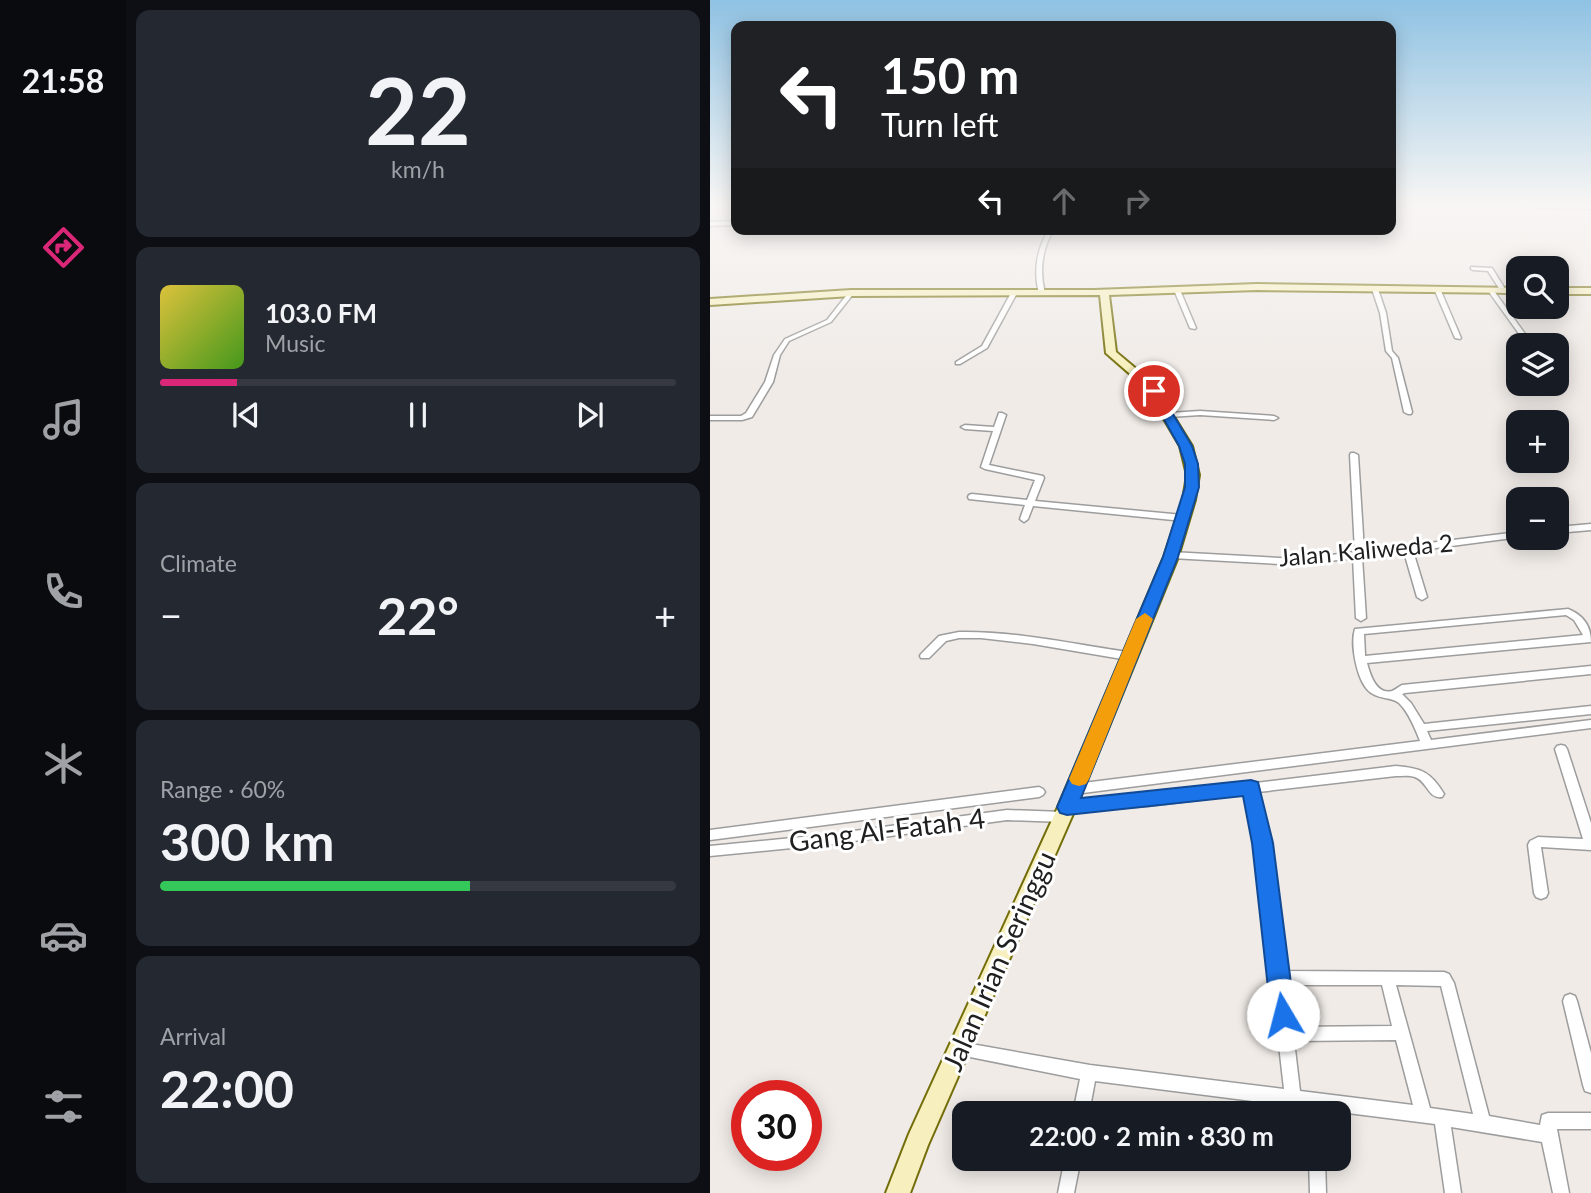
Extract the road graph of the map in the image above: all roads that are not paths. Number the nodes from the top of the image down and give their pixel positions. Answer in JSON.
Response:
{"nodes":[{"id":1,"x":1040,"y":262,"type":"edge"},
{"id":2,"x":1473,"y":268,"type":"dead end"},
{"id":3,"x":1375,"y":289,"type":"junction"},
{"id":4,"x":1177,"y":290,"type":"junction"},
{"id":5,"x":1438,"y":291,"type":"junction"},
{"id":6,"x":1569,"y":291,"type":"edge"},
{"id":7,"x":1590,"y":291,"type":"edge"},
{"id":8,"x":1492,"y":292,"type":"junction"},
{"id":9,"x":1504,"y":292,"type":"joint"},
{"id":10,"x":851,"y":293,"type":"junction"},
{"id":11,"x":1014,"y":293,"type":"junction"},
{"id":12,"x":1042,"y":293,"type":"junction"},
{"id":13,"x":1104,"y":293,"type":"junction"},
{"id":14,"x":710,"y":302,"type":"edge"},
{"id":15,"x":1193,"y":328,"type":"dead end"},
{"id":16,"x":1521,"y":333,"type":"edge"},
{"id":17,"x":1458,"y":338,"type":"dead end"},
{"id":18,"x":958,"y":363,"type":"dead end"},
{"id":19,"x":1408,"y":412,"type":"dead end"},
{"id":20,"x":1002,"y":415,"type":"dead end"},
{"id":21,"x":1169,"y":415,"type":"junction"},
{"id":22,"x":710,"y":418,"type":"edge"},
{"id":23,"x":1274,"y":418,"type":"dead end"},
{"id":24,"x":965,"y":426,"type":"dead end"},
{"id":25,"x":997,"y":429,"type":"junction"},
{"id":26,"x":1354,"y":455,"type":"dead end"},
{"id":27,"x":972,"y":497,"type":"dead end"},
{"id":28,"x":1030,"y":504,"type":"junction"},
{"id":29,"x":1183,"y":518,"type":"junction"},
{"id":30,"x":1024,"y":519,"type":"dead end"},
{"id":31,"x":1590,"y":527,"type":"edge"},
{"id":32,"x":1569,"y":529,"type":"edge"},
{"id":33,"x":1506,"y":537,"type":"edge"},
{"id":34,"x":1408,"y":548,"type":"junction"},
{"id":35,"x":1359,"y":553,"type":"junction"},
{"id":36,"x":1171,"y":555,"type":"junction"},
{"id":37,"x":1422,"y":597,"type":"dead end"},
{"id":38,"x":1361,"y":618,"type":"dead end"},
{"id":39,"x":1590,"y":638,"type":"edge"},
{"id":40,"x":925,"y":656,"type":"dead end"},
{"id":41,"x":1128,"y":656,"type":"junction"},
{"id":42,"x":1363,"y":660,"type":"junction"},
{"id":43,"x":1590,"y":670,"type":"edge"},
{"id":44,"x":1394,"y":695,"type":"junction"},
{"id":45,"x":1590,"y":710,"type":"edge"},
{"id":46,"x":1514,"y":719,"type":"junction"},
{"id":47,"x":1590,"y":724,"type":"edge"},
{"id":48,"x":1420,"y":728,"type":"junction"},
{"id":49,"x":1523,"y":734,"type":"junction"},
{"id":50,"x":1427,"y":745,"type":"junction"},
{"id":51,"x":1561,"y":749,"type":"dead end"},
{"id":52,"x":1251,"y":788,"type":"junction"},
{"id":53,"x":1039,"y":792,"type":"dead end"},
{"id":54,"x":1438,"y":794,"type":"dead end"},
{"id":55,"x":1069,"y":803,"type":"junction"},
{"id":56,"x":710,"y":835,"type":"edge"},
{"id":57,"x":1590,"y":844,"type":"edge"},
{"id":58,"x":710,"y":851,"type":"edge"},
{"id":59,"x":1541,"y":893,"type":"dead end"},
{"id":60,"x":1278,"y":978,"type":"junction"},
{"id":61,"x":1387,"y":978,"type":"junction"},
{"id":62,"x":1570,"y":1001,"type":"dead end"},
{"id":63,"x":1402,"y":1033,"type":"junction"},
{"id":64,"x":1285,"y":1034,"type":"junction"},
{"id":65,"x":960,"y":1049,"type":"junction"},
{"id":66,"x":1089,"y":1073,"type":"junction"},
{"id":67,"x":1590,"y":1085,"type":"edge"},
{"id":68,"x":1293,"y":1097,"type":"junction"},
{"id":69,"x":1083,"y":1101,"type":"edge"},
{"id":70,"x":1303,"y":1101,"type":"edge"},
{"id":71,"x":1351,"y":1109,"type":"edge"},
{"id":72,"x":1424,"y":1115,"type":"junction"},
{"id":73,"x":1442,"y":1117,"type":"junction"},
{"id":74,"x":1590,"y":1121,"type":"edge"},
{"id":75,"x":1482,"y":1123,"type":"junction"},
{"id":76,"x":1549,"y":1135,"type":"junction"},
{"id":77,"x":1070,"y":1171,"type":"edge"},
{"id":78,"x":1317,"y":1171,"type":"edge"},
{"id":79,"x":898,"y":1193,"type":"edge"},
{"id":80,"x":1066,"y":1193,"type":"edge"},
{"id":81,"x":1318,"y":1193,"type":"edge"},
{"id":82,"x":1453,"y":1193,"type":"edge"},
{"id":83,"x":1561,"y":1193,"type":"edge"}],
"edges":[{"from":1,"to":12,"type":"street"},
{"from":2,"to":9,"type":"street"},
{"from":3,"to":4,"type":"street"},
{"from":3,"to":5,"type":"street"},
{"from":3,"to":19,"type":"street"},
{"from":4,"to":13,"type":"street"},
{"from":4,"to":15,"type":"street"},
{"from":5,"to":8,"type":"street"},
{"from":5,"to":17,"type":"street"},
{"from":6,"to":7,"type":"street"},
{"from":8,"to":9,"type":"street"},
{"from":8,"to":16,"type":"street"},
{"from":10,"to":11,"type":"street"},
{"from":10,"to":14,"type":"street"},
{"from":10,"to":22,"type":"street"},
{"from":11,"to":12,"type":"street"},
{"from":11,"to":18,"type":"street"},
{"from":12,"to":13,"type":"street"},
{"from":13,"to":21,"type":"street","name":"Jalan Irian Seringgu"},
{"from":20,"to":25,"type":"street"},
{"from":21,"to":23,"type":"street"},
{"from":21,"to":29,"type":"street","name":"Jalan Irian Seringgu"},
{"from":24,"to":25,"type":"street"},
{"from":25,"to":28,"type":"street"},
{"from":26,"to":35,"type":"street"},
{"from":27,"to":28,"type":"street"},
{"from":28,"to":29,"type":"street"},
{"from":28,"to":30,"type":"street"},
{"from":29,"to":36,"type":"street","name":"Jalan Irian Seringgu"},
{"from":31,"to":32,"type":"street"},
{"from":33,"to":34,"type":"street","name":"Jalan Kaliweda 2"},
{"from":34,"to":35,"type":"street","name":"Jalan Kaliweda 2"},
{"from":34,"to":37,"type":"street"},
{"from":35,"to":36,"type":"street","name":"Jalan Kaliweda 2"},
{"from":35,"to":38,"type":"street"},
{"from":36,"to":41,"type":"street","name":"Jalan Irian Seringgu"},
{"from":39,"to":42,"type":"street"},
{"from":39,"to":42,"type":"street"},
{"from":40,"to":41,"type":"street"},
{"from":41,"to":55,"type":"street","name":"Jalan Irian Seringgu"},
{"from":42,"to":44,"type":"street"},
{"from":43,"to":44,"type":"street"},
{"from":44,"to":48,"type":"street"},
{"from":45,"to":46,"type":"street"},
{"from":46,"to":48,"type":"street"},
{"from":46,"to":49,"type":"street"},
{"from":47,"to":49,"type":"street"},
{"from":48,"to":50,"type":"street"},
{"from":49,"to":50,"type":"street"},
{"from":50,"to":55,"type":"street"},
{"from":51,"to":57,"type":"street"},
{"from":52,"to":54,"type":"street"},
{"from":52,"to":55,"type":"street"},
{"from":52,"to":60,"type":"street"},
{"from":53,"to":56,"type":"street"},
{"from":55,"to":58,"type":"street","name":"Gang Al-Fatah 4"},
{"from":55,"to":65,"type":"street","name":"Jalan Irian Seringgu"},
{"from":57,"to":59,"type":"street"},
{"from":60,"to":61,"type":"street"},
{"from":60,"to":64,"type":"street"},
{"from":61,"to":63,"type":"street"},
{"from":61,"to":75,"type":"street"},
{"from":62,"to":67,"type":"street"},
{"from":63,"to":64,"type":"street"},
{"from":63,"to":72,"type":"street"},
{"from":64,"to":68,"type":"street"},
{"from":65,"to":66,"type":"street"},
{"from":65,"to":79,"type":"street","name":"Jalan Irian Seringgu"},
{"from":66,"to":68,"type":"street"},
{"from":66,"to":69,"type":"street"},
{"from":68,"to":70,"type":"street"},
{"from":71,"to":72,"type":"street"},
{"from":72,"to":73,"type":"street"},
{"from":73,"to":75,"type":"street"},
{"from":73,"to":82,"type":"street"},
{"from":74,"to":76,"type":"street"},
{"from":75,"to":76,"type":"street"},
{"from":76,"to":83,"type":"street"},
{"from":77,"to":80,"type":"street"},
{"from":78,"to":81,"type":"street"}]}
